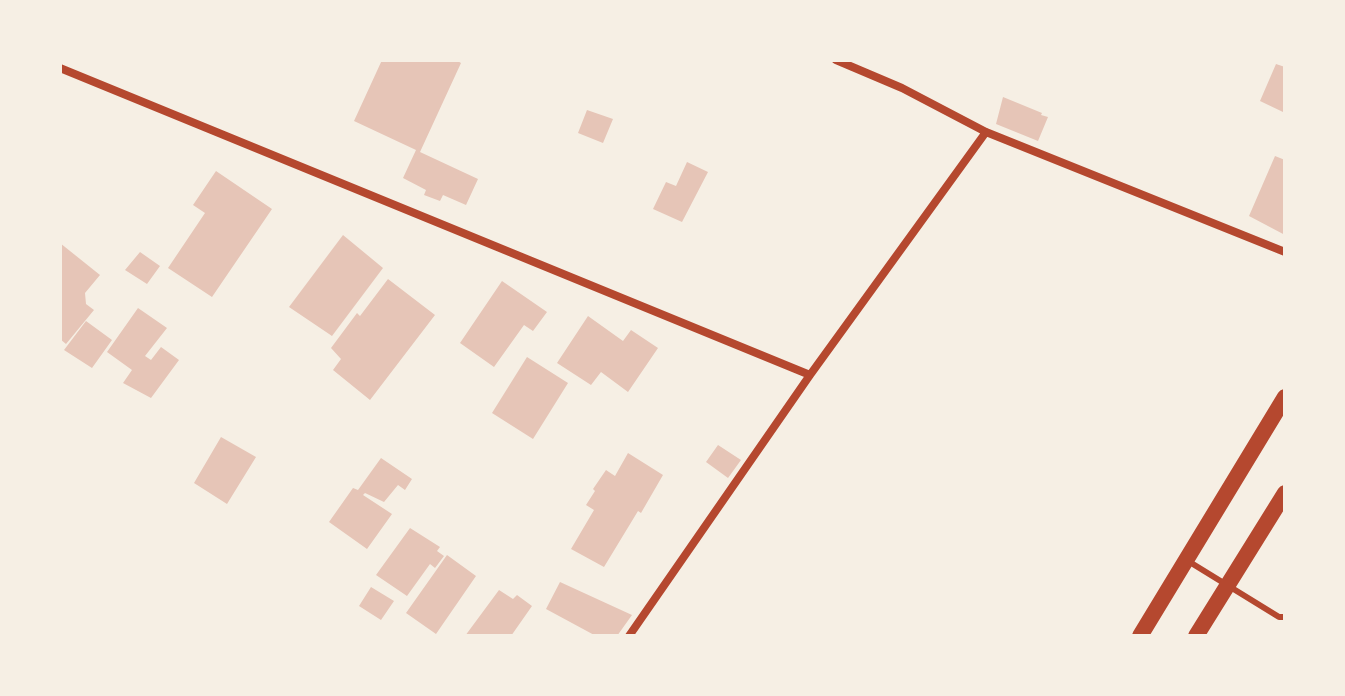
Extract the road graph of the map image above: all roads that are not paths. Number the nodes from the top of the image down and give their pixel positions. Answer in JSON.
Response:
{"nodes":[{"id":1,"x":836,"y":60,"type":"edge"},
{"id":2,"x":60,"y":68,"type":"edge"},
{"id":3,"x":986,"y":132,"type":"junction"},
{"id":4,"x":1285,"y":252,"type":"edge"},
{"id":5,"x":810,"y":375,"type":"junction"},
{"id":6,"x":1285,"y":397,"type":"edge"},
{"id":7,"x":1285,"y":493,"type":"edge"},
{"id":8,"x":1186,"y":560,"type":"junction"},
{"id":9,"x":1226,"y":587,"type":"junction"},
{"id":10,"x":1285,"y":617,"type":"edge"},
{"id":11,"x":629,"y":636,"type":"edge"},
{"id":12,"x":1140,"y":636,"type":"edge"},
{"id":13,"x":1196,"y":636,"type":"edge"}],
"edges":[{"from":1,"to":3,"type":"street"},
{"from":2,"to":5,"type":"street"},
{"from":3,"to":4,"type":"street"},
{"from":3,"to":5,"type":"street"},
{"from":5,"to":11,"type":"street"},
{"from":6,"to":8,"type":"main road"},
{"from":7,"to":9,"type":"main road"},
{"from":8,"to":9,"type":"lane"},
{"from":8,"to":12,"type":"main road"},
{"from":9,"to":10,"type":"lane"},
{"from":9,"to":13,"type":"main road"}]}
